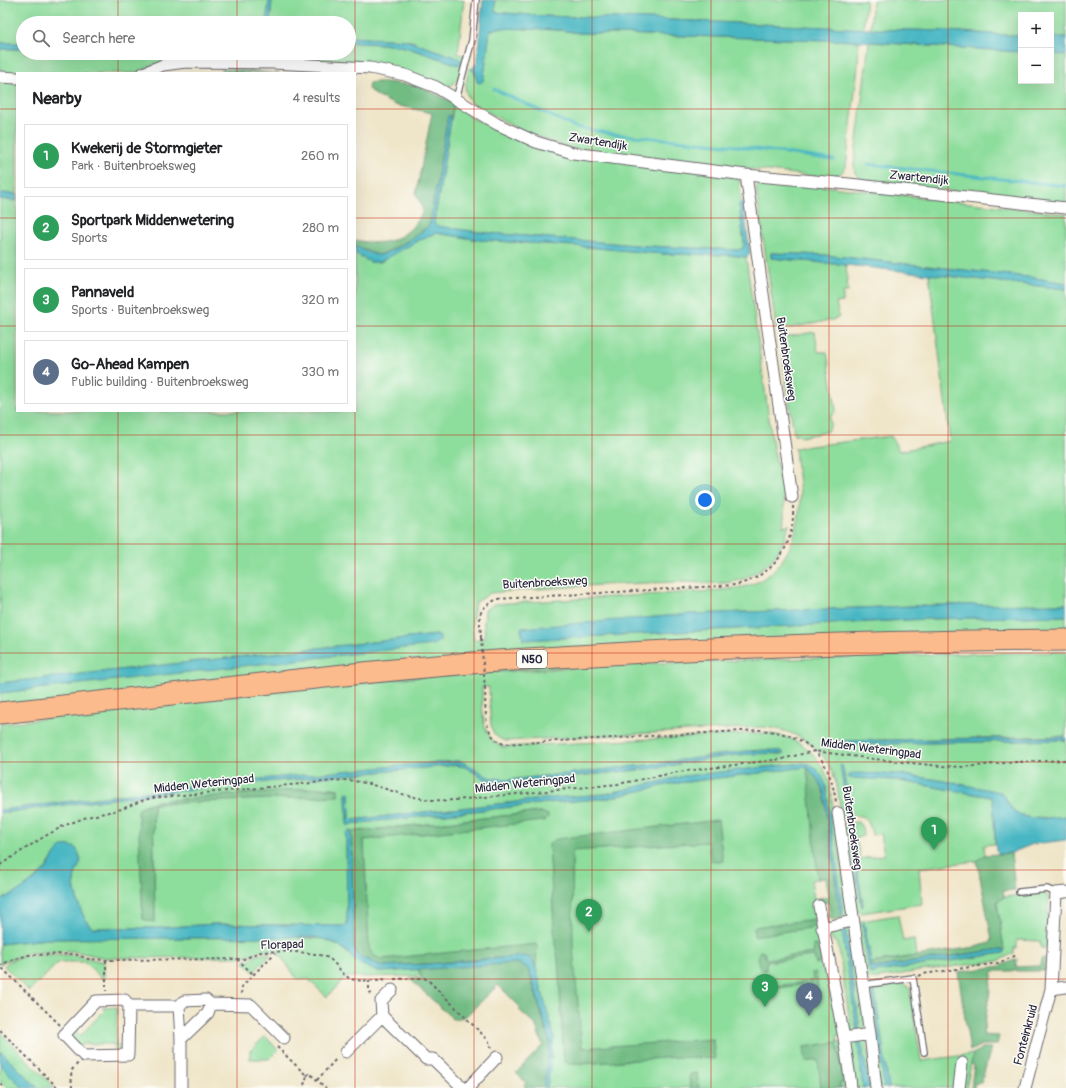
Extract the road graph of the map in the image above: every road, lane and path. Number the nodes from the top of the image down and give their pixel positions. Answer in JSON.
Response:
{"nodes":[{"id":1,"x":476,"y":0,"type":"edge"},
{"id":2,"x":146,"y":72,"type":"edge"},
{"id":3,"x":0,"y":77,"type":"edge"},
{"id":4,"x":16,"y":78,"type":"edge"},
{"id":5,"x":456,"y":100,"type":"junction"},
{"id":6,"x":746,"y":175,"type":"junction"},
{"id":7,"x":1066,"y":208,"type":"edge"},
{"id":8,"x":792,"y":497,"type":"joint"},
{"id":9,"x":1066,"y":640,"type":"edge"},
{"id":10,"x":1066,"y":647,"type":"edge"},
{"id":11,"x":0,"y":713,"type":"edge"},
{"id":12,"x":0,"y":720,"type":"edge"},
{"id":13,"x":814,"y":751,"type":"junction"},
{"id":14,"x":1066,"y":760,"type":"edge"},
{"id":15,"x":838,"y":814,"type":"joint"},
{"id":16,"x":0,"y":865,"type":"edge"},
{"id":17,"x":1019,"y":892,"type":"dead end"},
{"id":18,"x":1061,"y":892,"type":"edge"},
{"id":19,"x":818,"y":906,"type":"dead end"},
{"id":20,"x":852,"y":921,"type":"junction"},
{"id":21,"x":822,"y":928,"type":"junction"},
{"id":22,"x":275,"y":952,"type":"junction"},
{"id":23,"x":1017,"y":955,"type":"dead end"},
{"id":24,"x":238,"y":959,"type":"junction"},
{"id":25,"x":106,"y":960,"type":"junction"},
{"id":26,"x":0,"y":966,"type":"edge"},
{"id":27,"x":253,"y":974,"type":"junction"},
{"id":28,"x":912,"y":978,"type":"junction"},
{"id":29,"x":369,"y":980,"type":"junction"},
{"id":30,"x":862,"y":985,"type":"junction"},
{"id":31,"x":1066,"y":987,"type":"edge"},
{"id":32,"x":1051,"y":989,"type":"junction"},
{"id":33,"x":392,"y":990,"type":"dead end"},
{"id":34,"x":106,"y":1001,"type":"junction"},
{"id":35,"x":381,"y":1001,"type":"junction"},
{"id":36,"x":211,"y":1004,"type":"junction"},
{"id":37,"x":238,"y":1005,"type":"junction"},
{"id":38,"x":129,"y":1006,"type":"junction"},
{"id":39,"x":179,"y":1006,"type":"junction"},
{"id":40,"x":382,"y":1016,"type":"junction"},
{"id":41,"x":0,"y":1030,"type":"edge"},
{"id":42,"x":67,"y":1032,"type":"junction"},
{"id":43,"x":870,"y":1034,"type":"junction"},
{"id":44,"x":284,"y":1038,"type":"joint"},
{"id":45,"x":844,"y":1038,"type":"junction"},
{"id":46,"x":181,"y":1039,"type":"junction"},
{"id":47,"x":346,"y":1052,"type":"joint"},
{"id":48,"x":924,"y":1052,"type":"dead end"},
{"id":49,"x":84,"y":1056,"type":"junction"},
{"id":50,"x":497,"y":1057,"type":"joint"},
{"id":51,"x":962,"y":1063,"type":"dead end"},
{"id":52,"x":307,"y":1076,"type":"junction"},
{"id":53,"x":317,"y":1080,"type":"junction"},
{"id":54,"x":0,"y":1084,"type":"edge"},
{"id":55,"x":304,"y":1085,"type":"dead end"},
{"id":56,"x":4,"y":1088,"type":"edge"},
{"id":57,"x":58,"y":1088,"type":"edge"},
{"id":58,"x":72,"y":1088,"type":"edge"},
{"id":59,"x":180,"y":1088,"type":"edge"},
{"id":60,"x":326,"y":1088,"type":"edge"},
{"id":61,"x":463,"y":1088,"type":"edge"},
{"id":62,"x":468,"y":1088,"type":"edge"},
{"id":63,"x":851,"y":1088,"type":"edge"},
{"id":64,"x":876,"y":1088,"type":"edge"},
{"id":65,"x":959,"y":1088,"type":"edge"},
{"id":66,"x":1025,"y":1088,"type":"edge"}],
"edges":[{"from":1,"to":5,"type":"lane"},
{"from":2,"to":5,"type":"street","name":"Zwartendijk"},
{"from":3,"to":4,"type":"street"},
{"from":5,"to":6,"type":"street","name":"Zwartendijk"},
{"from":6,"to":7,"type":"street","name":"Zwartendijk"},
{"from":6,"to":8,"type":"street","name":"Buitenbroeksweg"},
{"from":8,"to":13,"type":"path","name":"Buitenbroeksweg","bridge":true},
{"from":9,"to":11,"type":"highway","number":"N50"},
{"from":10,"to":12,"type":"highway","number":"N50"},
{"from":13,"to":14,"type":"path","name":"Midden Weteringpad"},
{"from":13,"to":15,"type":"path","name":"Buitenbroeksweg"},
{"from":13,"to":16,"type":"path","name":"Midden Weteringpad"},
{"from":15,"to":20,"type":"street","name":"Buitenbroeksweg"},
{"from":17,"to":18,"type":"lane","name":"Fonteinkruid"},
{"from":18,"to":32,"type":"street","name":"Fonteinkruid"},
{"from":19,"to":21,"type":"street"},
{"from":20,"to":21,"type":"street"},
{"from":20,"to":30,"type":"street","name":"Buitenbroeksweg"},
{"from":21,"to":45,"type":"street"},
{"from":22,"to":24,"type":"path","name":"Florapad"},
{"from":22,"to":27,"type":"path"},
{"from":22,"to":29,"type":"path","name":"Florapad"},
{"from":23,"to":28,"type":"path"},
{"from":24,"to":25,"type":"path","name":"Florapad"},
{"from":24,"to":27,"type":"path"},
{"from":25,"to":26,"type":"path","name":"Florapad"},
{"from":25,"to":34,"type":"path"},
{"from":26,"to":42,"type":"path"},
{"from":27,"to":37,"type":"path"},
{"from":28,"to":30,"type":"lane"},
{"from":28,"to":48,"type":"lane"},
{"from":29,"to":35,"type":"path"},
{"from":29,"to":50,"type":"path","name":"Florapad"},
{"from":30,"to":43,"type":"street","name":"Buitenbroeksweg"},
{"from":31,"to":32,"type":"street"},
{"from":32,"to":66,"type":"street","name":"Fonteinkruid"},
{"from":33,"to":35,"type":"street"},
{"from":34,"to":38,"type":"street"},
{"from":34,"to":42,"type":"street"},
{"from":35,"to":40,"type":"street"},
{"from":36,"to":37,"type":"street"},
{"from":36,"to":39,"type":"street"},
{"from":36,"to":46,"type":"street"},
{"from":37,"to":44,"type":"street"},
{"from":38,"to":39,"type":"street"},
{"from":38,"to":49,"type":"street"},
{"from":39,"to":46,"type":"street"},
{"from":40,"to":47,"type":"street"},
{"from":40,"to":61,"type":"street"},
{"from":41,"to":57,"type":"path"},
{"from":42,"to":49,"type":"street"},
{"from":43,"to":45,"type":"street"},
{"from":43,"to":64,"type":"street","name":"Buitenbroeksweg"},
{"from":44,"to":52,"type":"path"},
{"from":45,"to":63,"type":"street"},
{"from":46,"to":59,"type":"street"},
{"from":47,"to":53,"type":"path"},
{"from":49,"to":58,"type":"path"},
{"from":50,"to":62,"type":"street"},
{"from":51,"to":65,"type":"street"},
{"from":52,"to":53,"type":"path"},
{"from":52,"to":55,"type":"path"},
{"from":53,"to":60,"type":"path"},
{"from":54,"to":56,"type":"path"}]}
